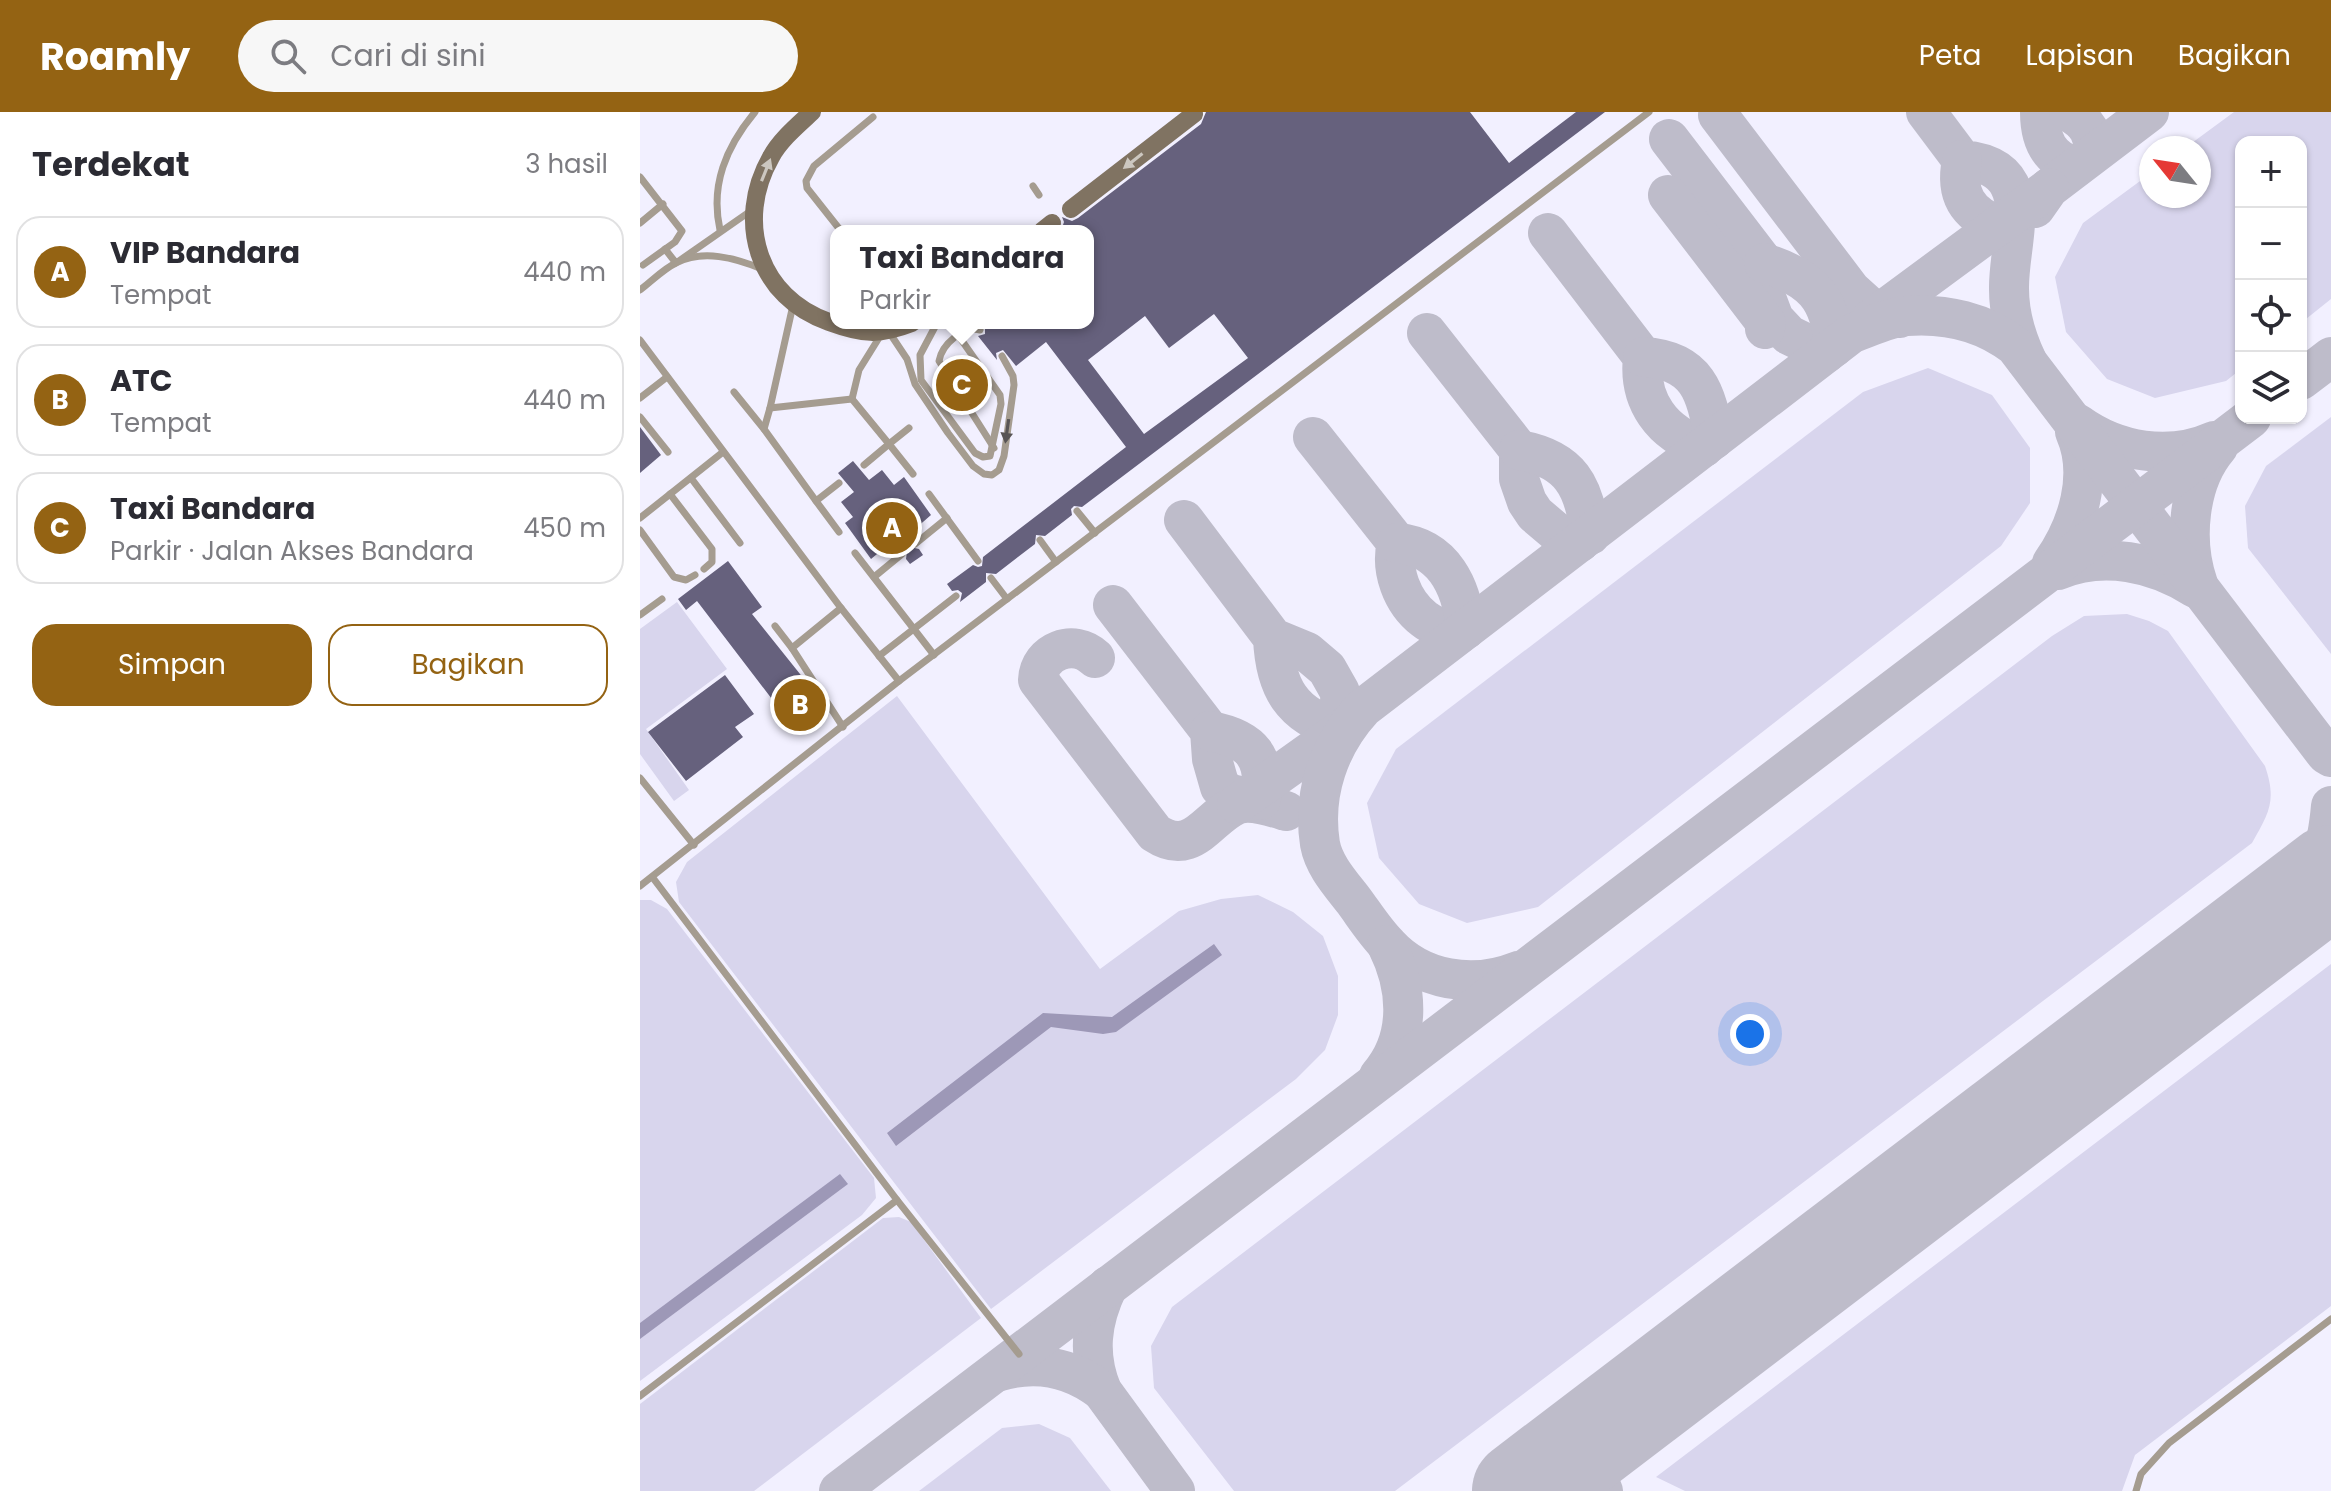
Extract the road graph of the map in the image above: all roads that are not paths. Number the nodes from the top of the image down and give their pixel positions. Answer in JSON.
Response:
{"nodes":[{"id":1,"x":755,"y":112,"type":"edge"},
{"id":2,"x":812,"y":112,"type":"edge"},
{"id":3,"x":1649,"y":112,"type":"edge"},
{"id":4,"x":1194,"y":114,"type":"edge"},
{"id":5,"x":873,"y":117,"type":"dead end"},
{"id":6,"x":640,"y":177,"type":"edge"},
{"id":7,"x":1033,"y":186,"type":"dead end"},
{"id":8,"x":1039,"y":195,"type":"dead end"},
{"id":9,"x":663,"y":204,"type":"junction"},
{"id":10,"x":755,"y":209,"type":"junction"},
{"id":11,"x":1071,"y":209,"type":"dead end"},
{"id":12,"x":640,"y":223,"type":"edge"},
{"id":13,"x":836,"y":225,"type":"edge"},
{"id":14,"x":720,"y":230,"type":"junction"},
{"id":15,"x":665,"y":249,"type":"junction"},
{"id":16,"x":676,"y":263,"type":"junction"},
{"id":17,"x":643,"y":265,"type":"dead end"},
{"id":18,"x":765,"y":271,"type":"junction"},
{"id":19,"x":640,"y":290,"type":"edge"},
{"id":20,"x":793,"y":305,"type":"junction"},
{"id":21,"x":830,"y":322,"type":"edge"},
{"id":22,"x":861,"y":329,"type":"edge"},
{"id":23,"x":895,"y":329,"type":"edge"},
{"id":24,"x":934,"y":329,"type":"edge"},
{"id":25,"x":980,"y":330,"type":"dead end"},
{"id":26,"x":886,"y":332,"type":"junction"},
{"id":27,"x":958,"y":335,"type":"junction"},
{"id":28,"x":640,"y":340,"type":"edge"},
{"id":29,"x":1002,"y":356,"type":"dead end"},
{"id":30,"x":667,"y":377,"type":"junction"},
{"id":31,"x":734,"y":392,"type":"dead end"},
{"id":32,"x":640,"y":398,"type":"edge"},
{"id":33,"x":852,"y":399,"type":"junction"},
{"id":34,"x":770,"y":408,"type":"junction"},
{"id":35,"x":640,"y":417,"type":"edge"},
{"id":36,"x":909,"y":428,"type":"dead end"},
{"id":37,"x":764,"y":429,"type":"junction"},
{"id":38,"x":889,"y":444,"type":"junction"},
{"id":39,"x":994,"y":448,"type":"junction"},
{"id":40,"x":668,"y":452,"type":"dead end"},
{"id":41,"x":723,"y":452,"type":"junction"},
{"id":42,"x":864,"y":465,"type":"dead end"},
{"id":43,"x":913,"y":474,"type":"dead end"},
{"id":44,"x":691,"y":478,"type":"junction"},
{"id":45,"x":839,"y":483,"type":"dead end"},
{"id":46,"x":670,"y":494,"type":"junction"},
{"id":47,"x":929,"y":494,"type":"dead end"},
{"id":48,"x":816,"y":501,"type":"junction"},
{"id":49,"x":1077,"y":511,"type":"dead end"},
{"id":50,"x":640,"y":518,"type":"edge"},
{"id":51,"x":947,"y":518,"type":"junction"},
{"id":52,"x":640,"y":530,"type":"edge"},
{"id":53,"x":839,"y":532,"type":"dead end"},
{"id":54,"x":1095,"y":533,"type":"junction"},
{"id":55,"x":1040,"y":540,"type":"dead end"},
{"id":56,"x":740,"y":543,"type":"dead end"},
{"id":57,"x":915,"y":544,"type":"dead end"},
{"id":58,"x":855,"y":553,"type":"dead end"},
{"id":59,"x":902,"y":554,"type":"dead end"},
{"id":60,"x":978,"y":561,"type":"dead end"},
{"id":61,"x":1056,"y":562,"type":"junction"},
{"id":62,"x":704,"y":569,"type":"dead end"},
{"id":63,"x":695,"y":575,"type":"dead end"},
{"id":64,"x":874,"y":577,"type":"junction"},
{"id":65,"x":991,"y":578,"type":"dead end"},
{"id":66,"x":956,"y":596,"type":"dead end"},
{"id":67,"x":662,"y":599,"type":"dead end"},
{"id":68,"x":1007,"y":599,"type":"junction"},
{"id":69,"x":841,"y":608,"type":"junction"},
{"id":70,"x":640,"y":615,"type":"edge"},
{"id":71,"x":775,"y":626,"type":"dead end"},
{"id":72,"x":914,"y":629,"type":"junction"},
{"id":73,"x":792,"y":648,"type":"junction"},
{"id":74,"x":934,"y":655,"type":"junction"},
{"id":75,"x":879,"y":656,"type":"junction"},
{"id":76,"x":899,"y":681,"type":"junction"},
{"id":77,"x":843,"y":727,"type":"junction"},
{"id":78,"x":640,"y":778,"type":"edge"},
{"id":79,"x":694,"y":845,"type":"junction"},
{"id":80,"x":653,"y":878,"type":"junction"},
{"id":81,"x":640,"y":886,"type":"edge"},
{"id":82,"x":897,"y":1200,"type":"junction"},
{"id":83,"x":2331,"y":1319,"type":"edge"},
{"id":84,"x":1019,"y":1354,"type":"dead end"},
{"id":85,"x":640,"y":1396,"type":"edge"},
{"id":86,"x":2136,"y":1491,"type":"edge"}],
"edges":[{"from":1,"to":14,"type":"lane"},
{"from":10,"to":2,"type":"street","one_way":true},
{"from":3,"to":54,"type":"lane"},
{"from":4,"to":11,"type":"street","one_way":true},
{"from":5,"to":13,"type":"lane"},
{"from":6,"to":9,"type":"lane"},
{"from":7,"to":8,"type":"lane"},
{"from":9,"to":12,"type":"lane"},
{"from":9,"to":15,"type":"lane"},
{"from":10,"to":14,"type":"lane"},
{"from":10,"to":18,"type":"street"},
{"from":14,"to":16,"type":"lane"},
{"from":15,"to":16,"type":"lane"},
{"from":15,"to":17,"type":"lane"},
{"from":16,"to":18,"type":"lane"},
{"from":16,"to":19,"type":"lane"},
{"from":18,"to":20,"type":"street"},
{"from":20,"to":21,"type":"street"},
{"from":20,"to":34,"type":"lane"},
{"from":22,"to":26,"type":"street"},
{"from":23,"to":26,"type":"street"},
{"from":24,"to":39,"type":"lane"},
{"from":25,"to":27,"type":"lane"},
{"from":29,"to":26,"type":"lane","one_way":true},
{"from":26,"to":33,"type":"lane"},
{"from":27,"to":39,"type":"lane"},
{"from":27,"to":39,"type":"lane"},
{"from":28,"to":30,"type":"lane"},
{"from":30,"to":32,"type":"lane"},
{"from":30,"to":41,"type":"lane"},
{"from":31,"to":37,"type":"lane"},
{"from":33,"to":34,"type":"lane"},
{"from":33,"to":38,"type":"lane"},
{"from":34,"to":37,"type":"lane"},
{"from":35,"to":40,"type":"lane"},
{"from":36,"to":38,"type":"lane"},
{"from":37,"to":48,"type":"lane"},
{"from":38,"to":42,"type":"lane"},
{"from":38,"to":43,"type":"lane"},
{"from":41,"to":44,"type":"lane"},
{"from":41,"to":69,"type":"lane"},
{"from":44,"to":46,"type":"lane"},
{"from":44,"to":56,"type":"lane"},
{"from":45,"to":48,"type":"lane"},
{"from":46,"to":50,"type":"lane"},
{"from":46,"to":62,"type":"lane"},
{"from":47,"to":51,"type":"lane"},
{"from":48,"to":53,"type":"lane"},
{"from":49,"to":54,"type":"lane"},
{"from":51,"to":57,"type":"lane"},
{"from":51,"to":60,"type":"lane"},
{"from":52,"to":63,"type":"lane"},
{"from":54,"to":61,"type":"lane"},
{"from":55,"to":61,"type":"lane"},
{"from":58,"to":64,"type":"lane"},
{"from":59,"to":64,"type":"lane"},
{"from":61,"to":68,"type":"lane"},
{"from":64,"to":72,"type":"lane"},
{"from":65,"to":68,"type":"lane"},
{"from":66,"to":72,"type":"lane"},
{"from":67,"to":70,"type":"lane"},
{"from":68,"to":74,"type":"lane"},
{"from":69,"to":73,"type":"lane"},
{"from":69,"to":75,"type":"lane"},
{"from":71,"to":73,"type":"lane"},
{"from":72,"to":74,"type":"lane"},
{"from":72,"to":75,"type":"lane"},
{"from":73,"to":77,"type":"lane"},
{"from":74,"to":76,"type":"lane"},
{"from":75,"to":76,"type":"lane"},
{"from":76,"to":77,"type":"lane"},
{"from":77,"to":79,"type":"lane"},
{"from":78,"to":79,"type":"lane"},
{"from":79,"to":80,"type":"lane"},
{"from":80,"to":81,"type":"lane"},
{"from":80,"to":82,"type":"lane"},
{"from":82,"to":84,"type":"lane"},
{"from":82,"to":85,"type":"lane"},
{"from":83,"to":86,"type":"lane"}]}
